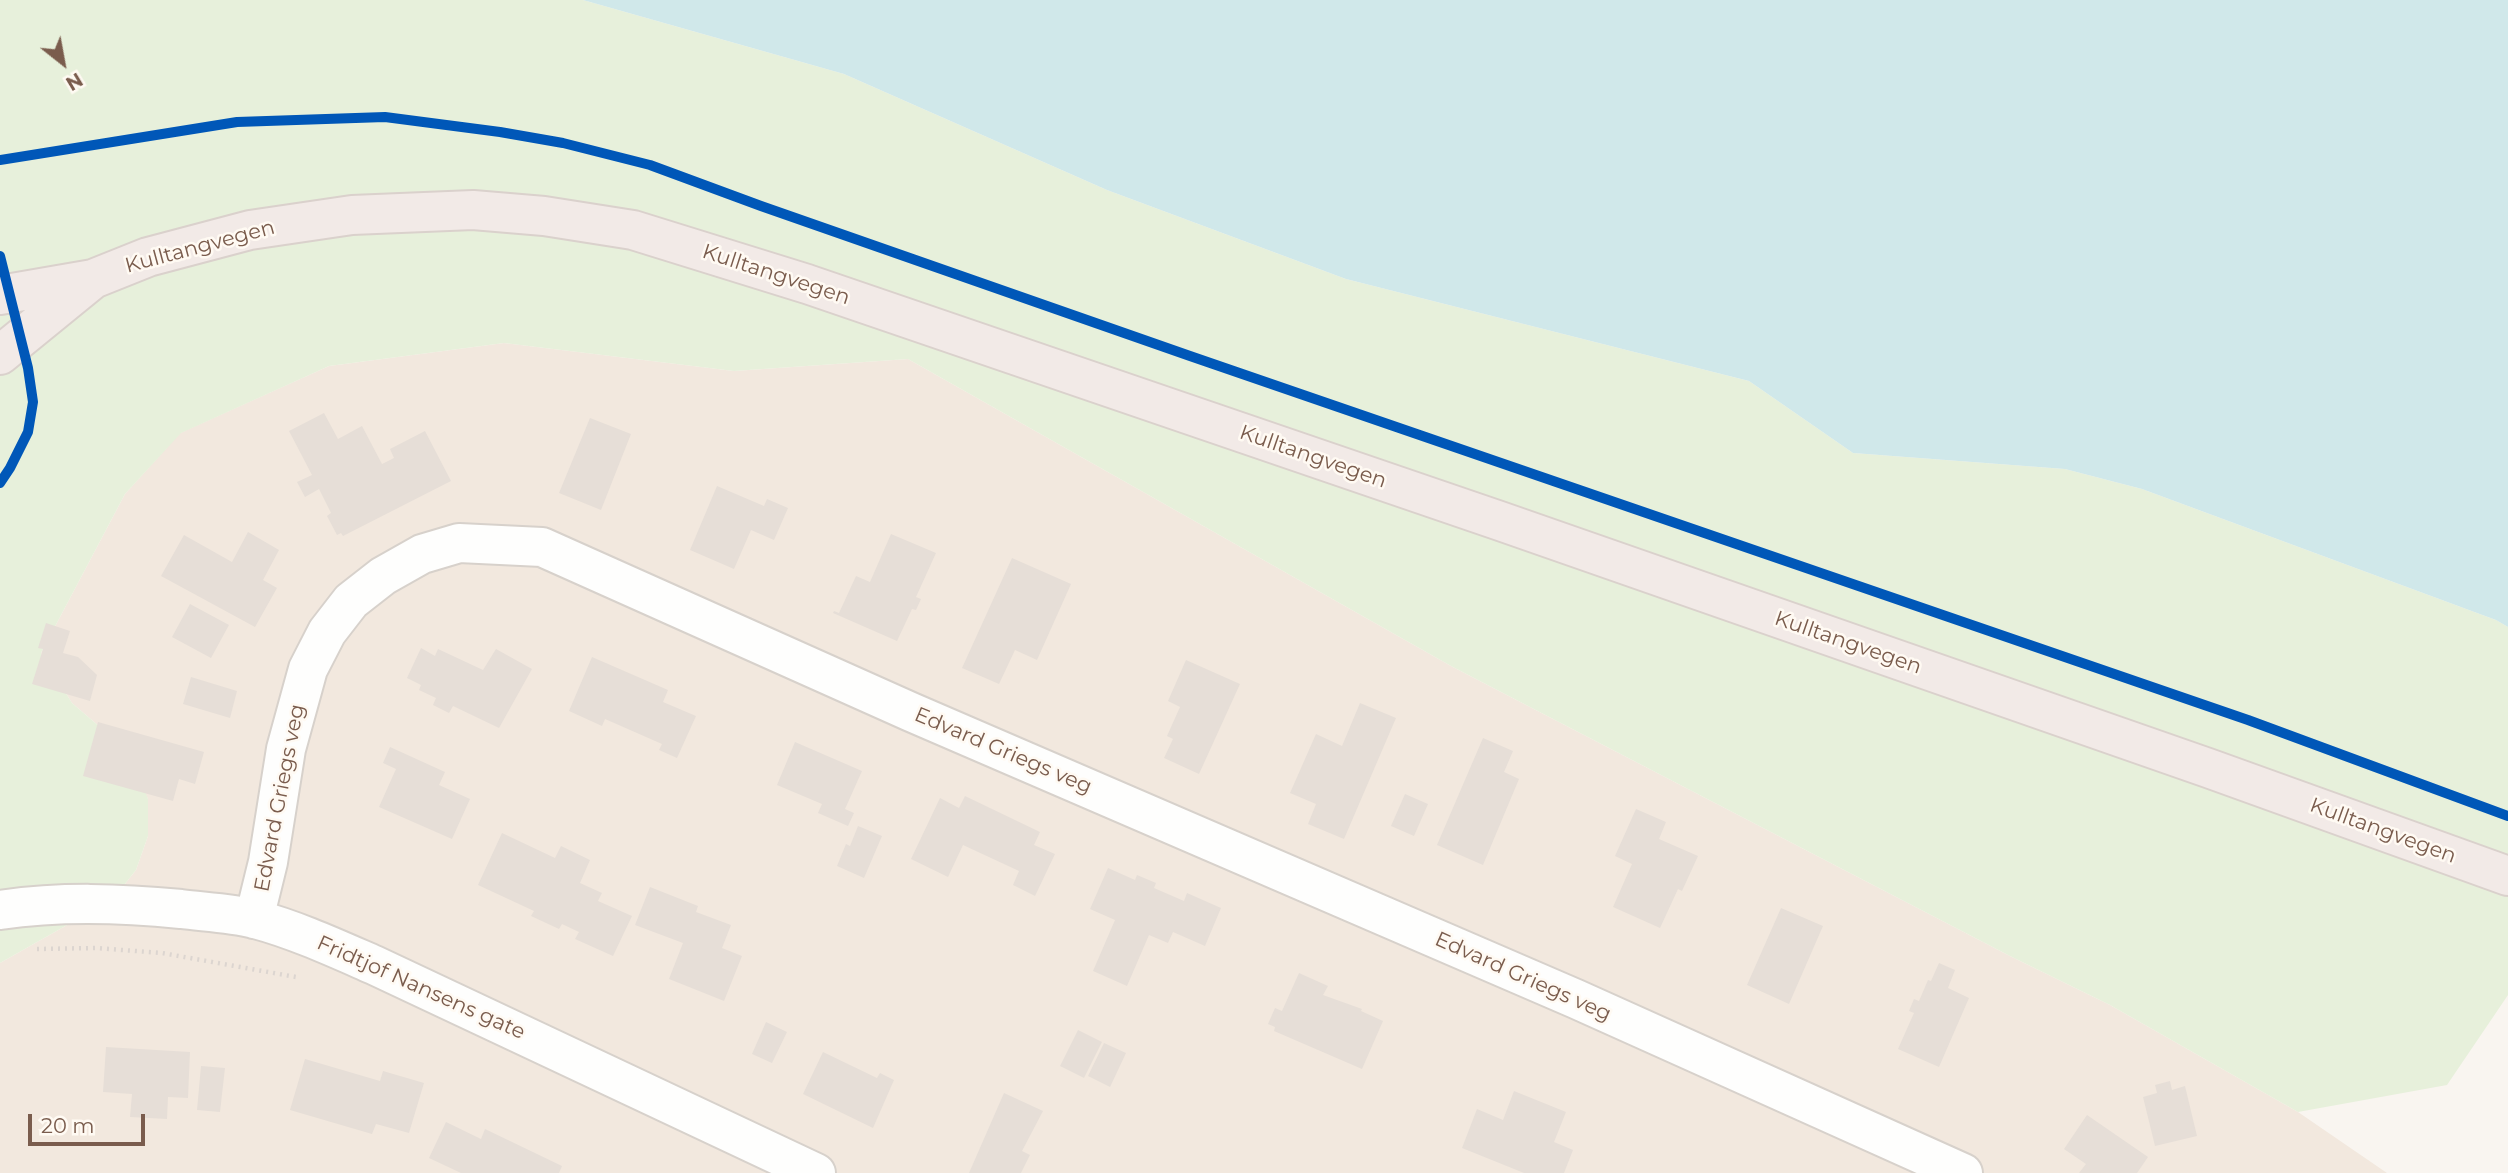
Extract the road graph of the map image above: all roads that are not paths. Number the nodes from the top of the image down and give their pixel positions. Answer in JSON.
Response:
{"nodes":[{"id":1,"x":93,"y":279,"type":"junction"},
{"id":2,"x":0,"y":295,"type":"edge"},
{"id":3,"x":0,"y":355,"type":"edge"},
{"id":4,"x":2508,"y":876,"type":"edge"},
{"id":5,"x":0,"y":910,"type":"edge"},
{"id":6,"x":254,"y":919,"type":"junction"},
{"id":7,"x":816,"y":1173,"type":"edge"},
{"id":8,"x":1963,"y":1173,"type":"edge"}],
"edges":[{"from":1,"to":2,"type":"highway","name":"Kulltangvegen"},
{"from":1,"to":3,"type":"highway","name":"Kulltangvegen"},
{"from":1,"to":4,"type":"highway","name":"Kulltangvegen"},
{"from":5,"to":6,"type":"street","name":"Fridtjof Nansens gate"},
{"from":6,"to":7,"type":"street","name":"Fridtjof Nansens gate"},
{"from":6,"to":8,"type":"street","name":"Edvard Griegs veg"}]}
